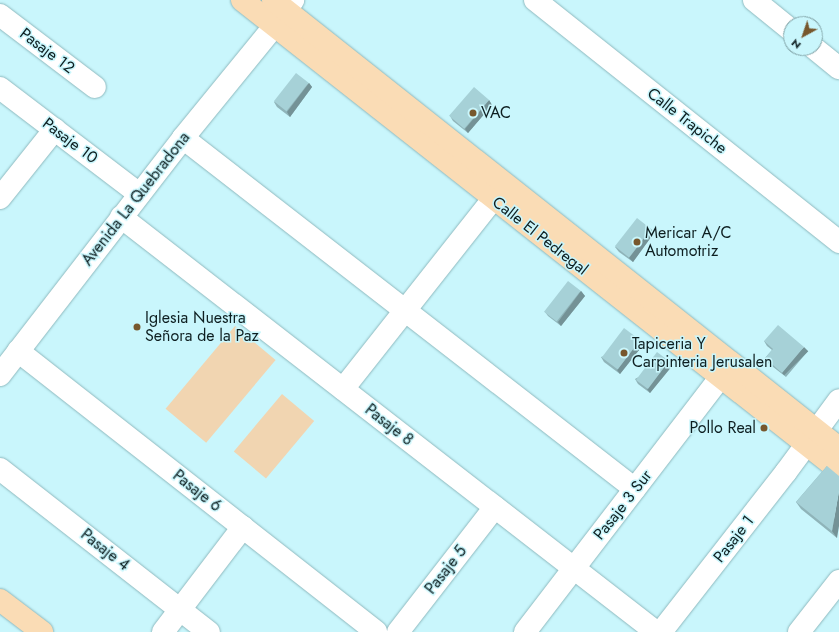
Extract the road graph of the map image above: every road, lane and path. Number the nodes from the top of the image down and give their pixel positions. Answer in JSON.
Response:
{"nodes":[{"id":1,"x":242,"y":0,"type":"edge"},
{"id":2,"x":535,"y":0,"type":"edge"},
{"id":3,"x":754,"y":0,"type":"edge"},
{"id":4,"x":282,"y":9,"type":"edge"},
{"id":5,"x":0,"y":15,"type":"edge"},
{"id":6,"x":783,"y":24,"type":"edge"},
{"id":7,"x":95,"y":87,"type":"dead end"},
{"id":8,"x":0,"y":88,"type":"edge"},
{"id":9,"x":55,"y":129,"type":"junction"},
{"id":10,"x":183,"y":138,"type":"junction"},
{"id":11,"x":139,"y":194,"type":"junction"},
{"id":12,"x":0,"y":198,"type":"edge"},
{"id":13,"x":493,"y":199,"type":"junction"},
{"id":14,"x":121,"y":217,"type":"junction"},
{"id":15,"x":839,"y":242,"type":"edge"},
{"id":16,"x":405,"y":310,"type":"junction"},
{"id":17,"x":18,"y":351,"type":"junction"},
{"id":18,"x":0,"y":375,"type":"edge"},
{"id":19,"x":720,"y":378,"type":"junction"},
{"id":20,"x":343,"y":389,"type":"junction"},
{"id":21,"x":839,"y":400,"type":"edge"},
{"id":22,"x":812,"y":438,"type":"junction"},
{"id":23,"x":839,"y":448,"type":"edge"},
{"id":24,"x":0,"y":469,"type":"edge"},
{"id":25,"x":839,"y":470,"type":"edge"},
{"id":26,"x":635,"y":489,"type":"junction"},
{"id":27,"x":495,"y":507,"type":"junction"},
{"id":28,"x":243,"y":527,"type":"junction"},
{"id":29,"x":574,"y":568,"type":"junction"},
{"id":30,"x":839,"y":581,"type":"edge"},
{"id":31,"x":0,"y":600,"type":"edge"},
{"id":32,"x":180,"y":609,"type":"junction"},
{"id":33,"x":42,"y":632,"type":"edge"},
{"id":34,"x":163,"y":632,"type":"edge"},
{"id":35,"x":209,"y":632,"type":"edge"},
{"id":36,"x":376,"y":632,"type":"edge"},
{"id":37,"x":398,"y":632,"type":"edge"},
{"id":38,"x":525,"y":632,"type":"edge"},
{"id":39,"x":656,"y":632,"type":"edge"},
{"id":40,"x":661,"y":632,"type":"edge"},
{"id":41,"x":799,"y":632,"type":"edge"}],
"edges":[{"from":1,"to":4,"type":"main road","name":"Calle El Pedregal"},
{"from":2,"to":15,"type":"street","name":"Calle Trapiche"},
{"from":3,"to":6,"type":"street"},
{"from":4,"to":10,"type":"street","name":"Avenida La Quebradona"},
{"from":4,"to":13,"type":"main road","name":"Calle El Pedregal"},
{"from":4,"to":22,"type":"main road","name":"Calle El Pedregal"},
{"from":5,"to":7,"type":"street","name":"Pasaje 12"},
{"from":8,"to":9,"type":"street","name":"Pasaje 10"},
{"from":9,"to":11,"type":"street","name":"Pasaje 10"},
{"from":9,"to":12,"type":"street"},
{"from":10,"to":11,"type":"street","name":"Avenida La Quebradona"},
{"from":10,"to":16,"type":"street"},
{"from":11,"to":14,"type":"street","name":"Avenida La Quebradona"},
{"from":13,"to":16,"type":"street"},
{"from":13,"to":19,"type":"main road","name":"Calle El Pedregal"},
{"from":14,"to":17,"type":"street","name":"Avenida La Quebradona"},
{"from":14,"to":20,"type":"street","name":"Pasaje 8"},
{"from":16,"to":20,"type":"street"},
{"from":16,"to":26,"type":"street"},
{"from":17,"to":18,"type":"street","name":"Avenida La Quebradona"},
{"from":17,"to":28,"type":"street","name":"Pasaje 6"},
{"from":19,"to":22,"type":"main road","name":"Calle El Pedregal"},
{"from":19,"to":26,"type":"street","name":"Pasaje 3 Sur"},
{"from":20,"to":27,"type":"street","name":"Pasaje 8"},
{"from":21,"to":22,"type":"street","name":"Pasaje 1"},
{"from":22,"to":23,"type":"main road","name":"Calle El Pedregal"},
{"from":22,"to":25,"type":"main road","name":"Calle El Pedregal"},
{"from":22,"to":40,"type":"street","name":"Pasaje 1"},
{"from":24,"to":32,"type":"street","name":"Pasaje 4"},
{"from":26,"to":29,"type":"street","name":"Pasaje 3 Sur"},
{"from":27,"to":29,"type":"street","name":"Pasaje 8"},
{"from":27,"to":37,"type":"street","name":"Pasaje 5"},
{"from":28,"to":32,"type":"street"},
{"from":28,"to":36,"type":"street","name":"Pasaje 6"},
{"from":29,"to":38,"type":"street","name":"Pasaje 3 Sur"},
{"from":29,"to":39,"type":"street","name":"Pasaje 8"},
{"from":30,"to":41,"type":"street"},
{"from":31,"to":33,"type":"main road"},
{"from":32,"to":34,"type":"street"},
{"from":32,"to":35,"type":"street","name":"Pasaje 4"}]}
